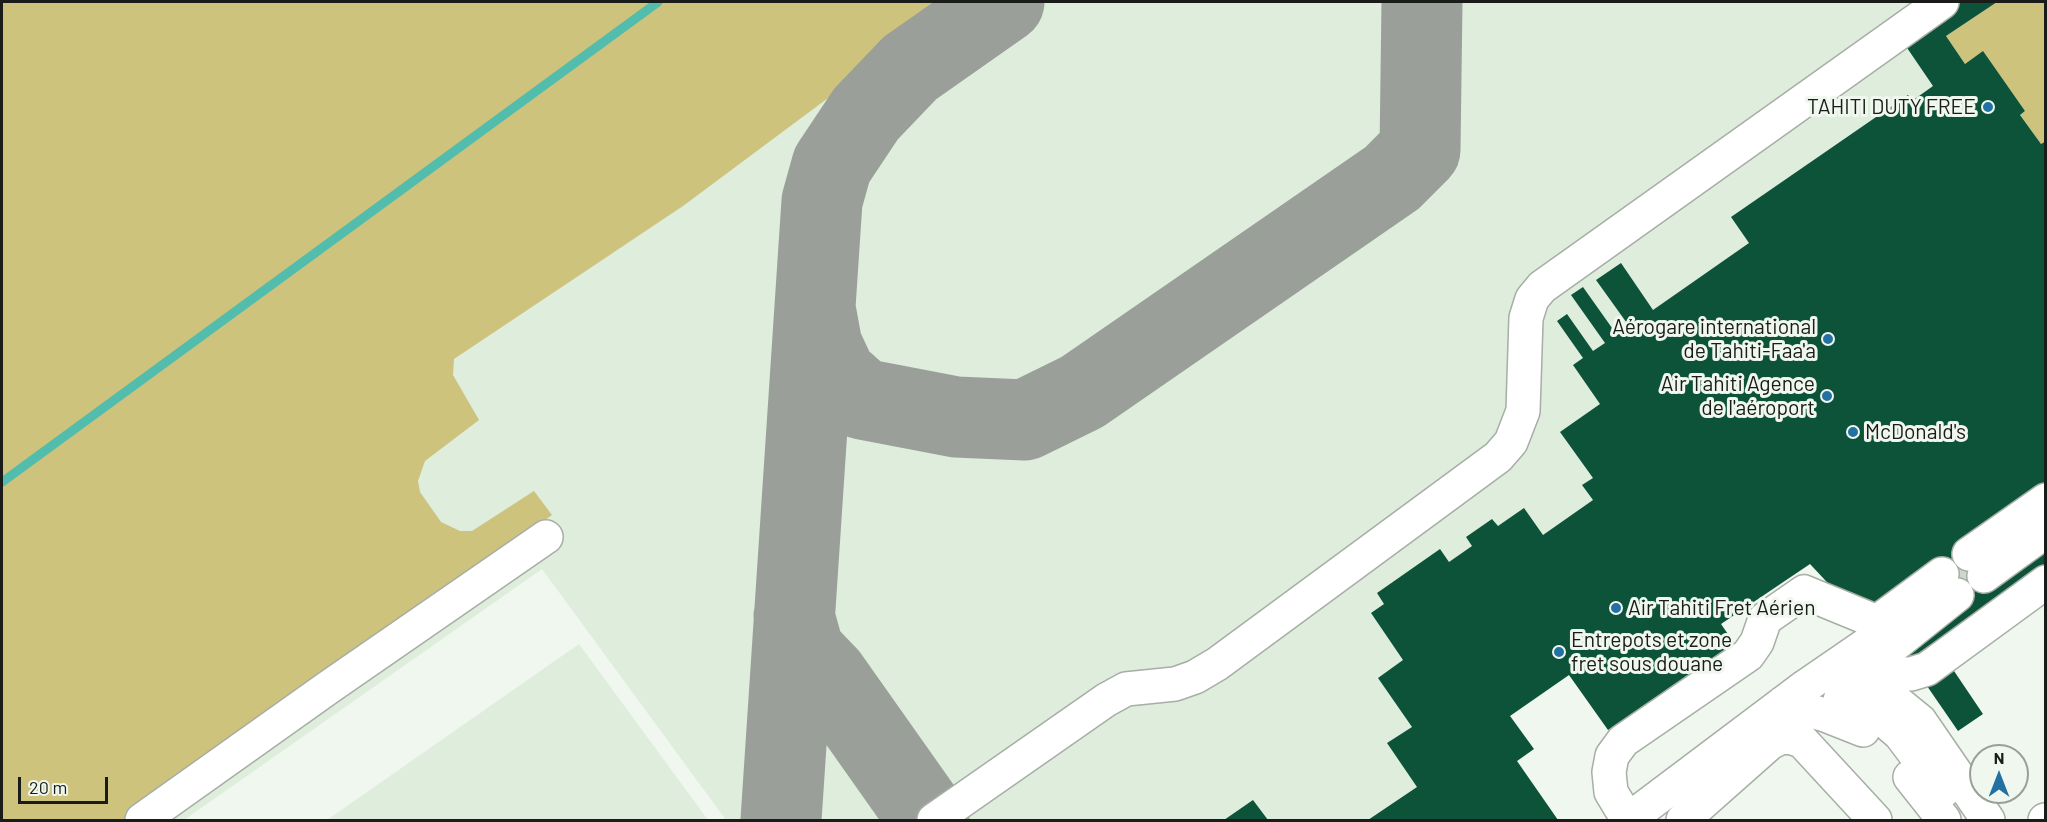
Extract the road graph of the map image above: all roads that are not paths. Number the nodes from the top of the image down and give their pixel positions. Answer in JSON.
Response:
{"nodes":[{"id":1,"x":1942,"y":2,"type":"edge"},
{"id":2,"x":2046,"y":500,"type":"edge"},
{"id":3,"x":2046,"y":518,"type":"edge"},
{"id":4,"x":2046,"y":531,"type":"edge"},
{"id":5,"x":546,"y":537,"type":"dead end"},
{"id":6,"x":1977,"y":565,"type":"junction"},
{"id":7,"x":2046,"y":582,"type":"edge"},
{"id":8,"x":1864,"y":658,"type":"junction"},
{"id":9,"x":1806,"y":687,"type":"junction"},
{"id":10,"x":142,"y":820,"type":"edge"},
{"id":11,"x":934,"y":820,"type":"edge"},
{"id":12,"x":1628,"y":820,"type":"edge"},
{"id":13,"x":1683,"y":820,"type":"edge"},
{"id":14,"x":1875,"y":820,"type":"edge"},
{"id":15,"x":1944,"y":820,"type":"edge"},
{"id":16,"x":1966,"y":820,"type":"edge"},
{"id":17,"x":1988,"y":820,"type":"edge"}],
"edges":[{"from":1,"to":11,"type":"lane"},
{"from":2,"to":6,"type":"lane"},
{"from":3,"to":6,"type":"lane"},
{"from":4,"to":6,"type":"lane"},
{"from":5,"to":10,"type":"lane"},
{"from":7,"to":8,"type":"lane"},
{"from":8,"to":9,"type":"lane"},
{"from":8,"to":12,"type":"lane"},
{"from":9,"to":12,"type":"lane"},
{"from":9,"to":15,"type":"lane"},
{"from":9,"to":16,"type":"lane"},
{"from":9,"to":17,"type":"lane"},
{"from":13,"to":14,"type":"lane"}]}
